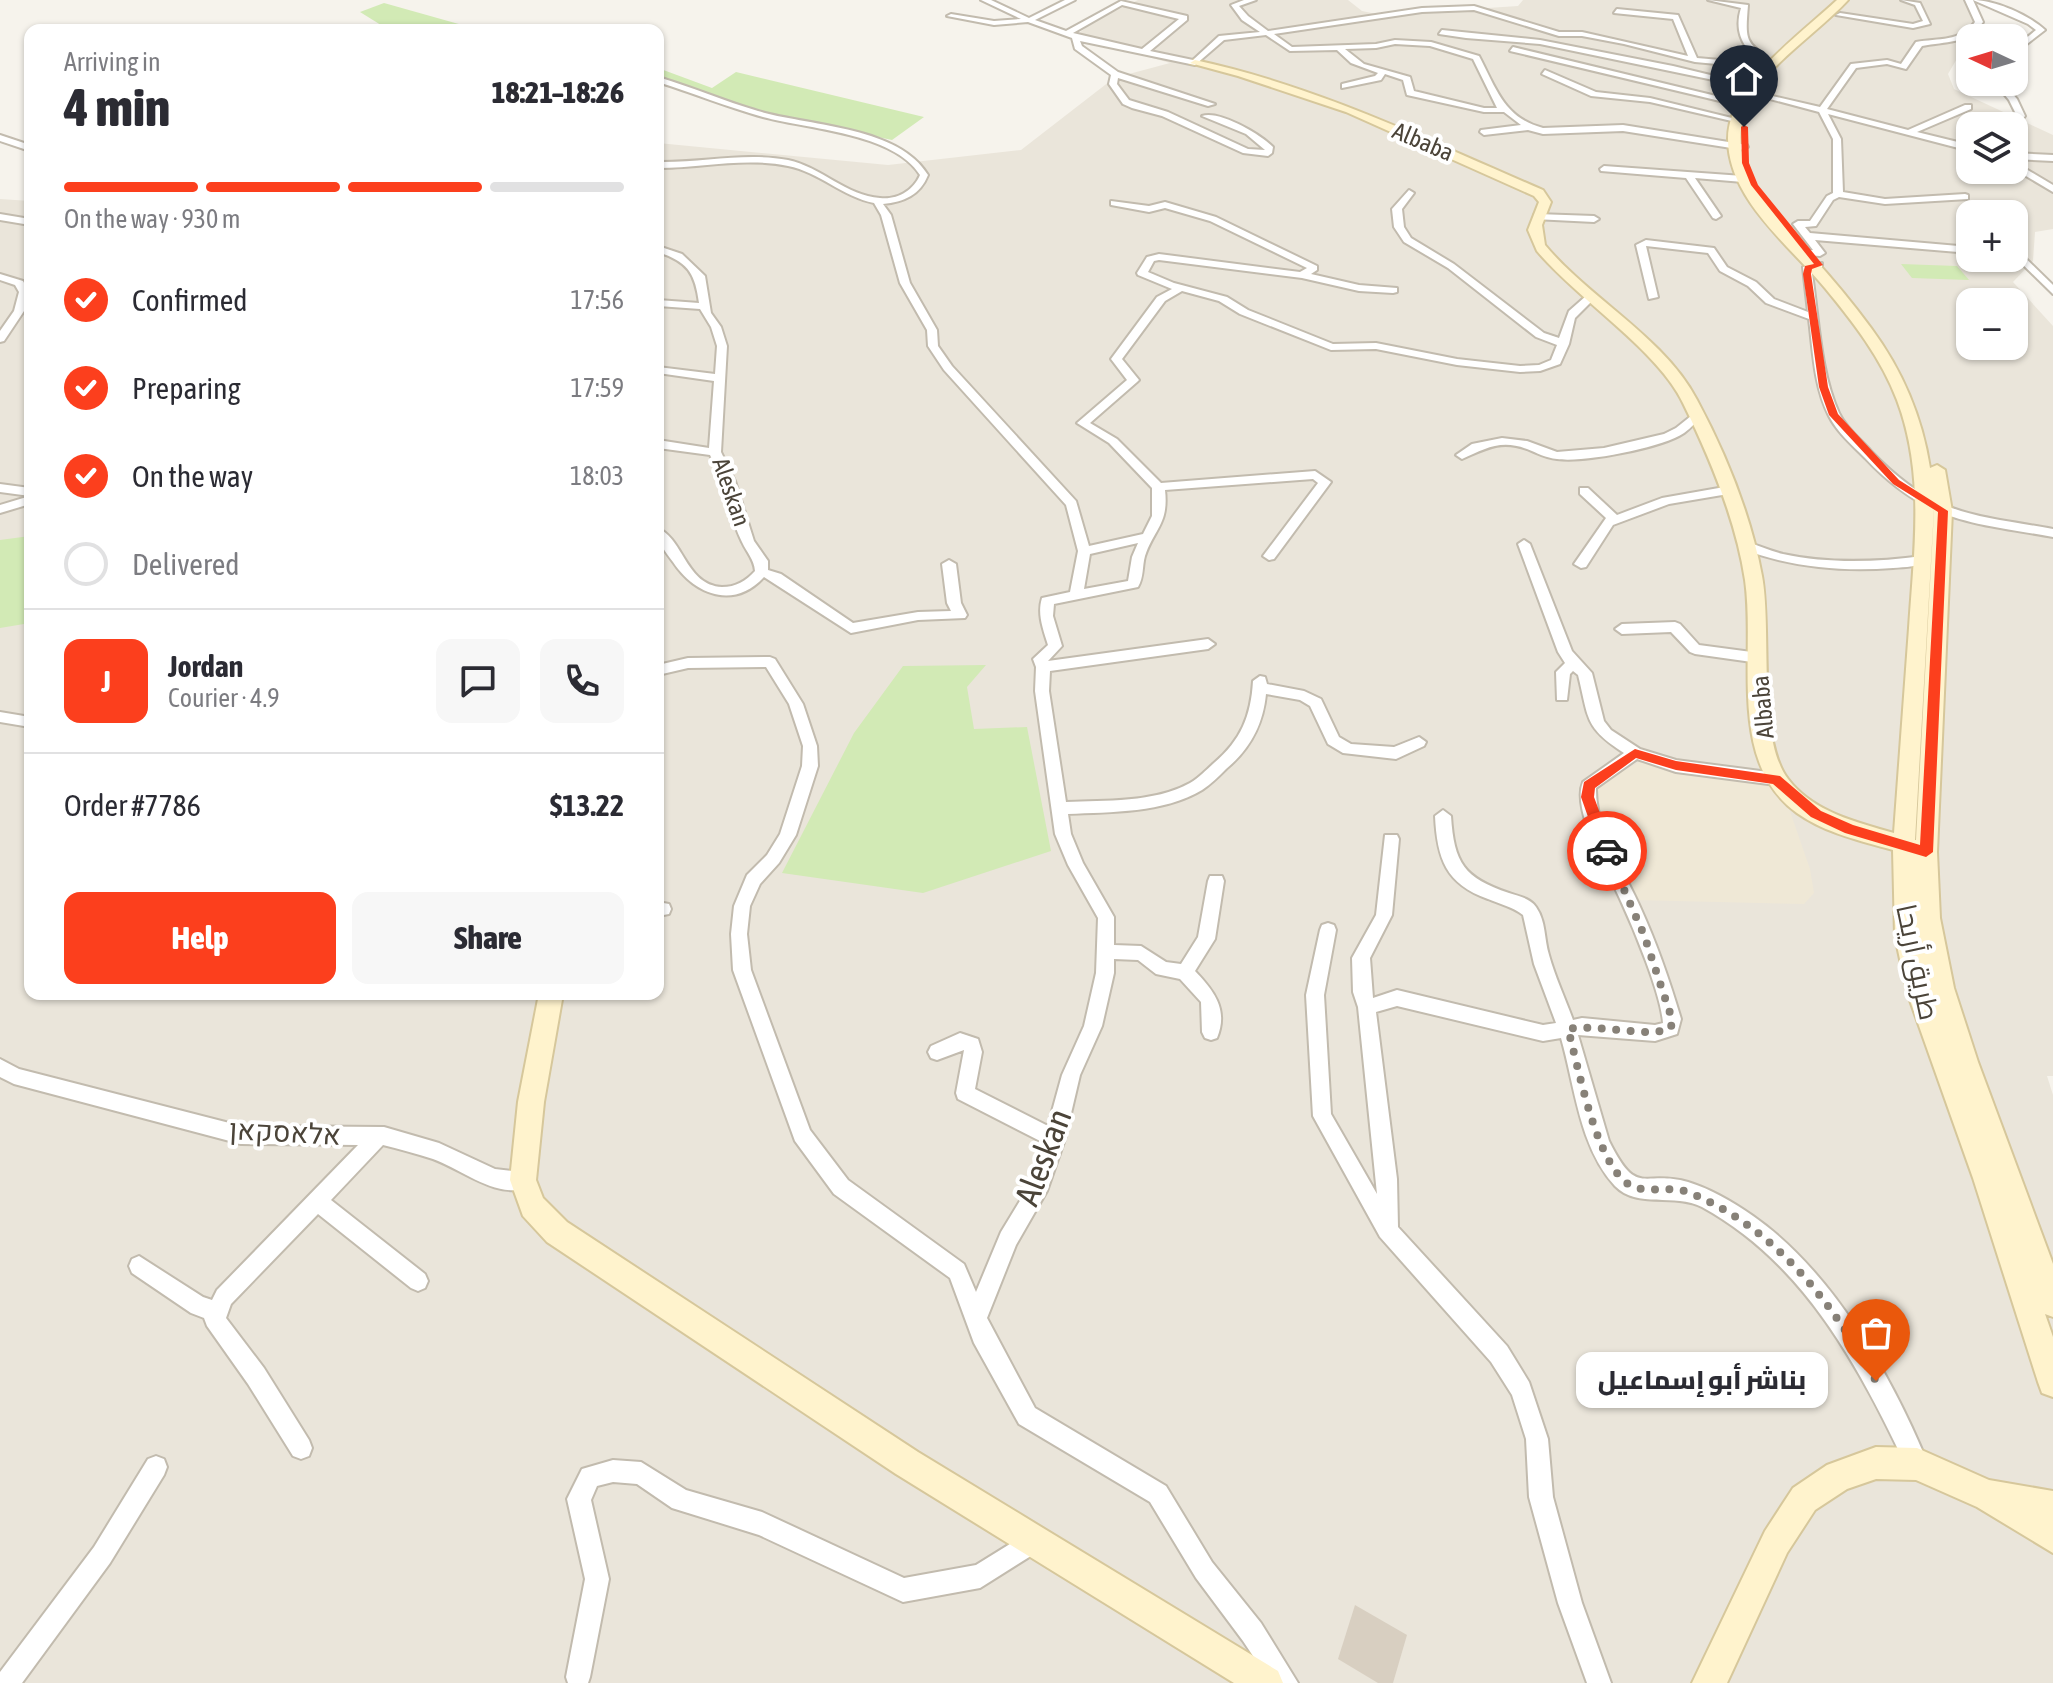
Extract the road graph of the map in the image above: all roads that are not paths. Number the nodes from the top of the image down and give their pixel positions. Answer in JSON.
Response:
{"nodes":[{"id":1,"x":985,"y":0,"type":"edge"},
{"id":2,"x":1071,"y":0,"type":"edge"},
{"id":3,"x":1252,"y":0,"type":"edge"},
{"id":4,"x":1712,"y":0,"type":"edge"},
{"id":5,"x":1856,"y":0,"type":"edge"},
{"id":6,"x":1905,"y":0,"type":"edge"},
{"id":7,"x":1969,"y":0,"type":"edge"},
{"id":8,"x":1977,"y":0,"type":"edge"},
{"id":9,"x":1842,"y":8,"type":"edge"},
{"id":10,"x":1617,"y":11,"type":"dead end"},
{"id":11,"x":951,"y":16,"type":"dead end"},
{"id":12,"x":1028,"y":20,"type":"junction"},
{"id":13,"x":1442,"y":32,"type":"dead end"},
{"id":14,"x":1267,"y":33,"type":"junction"},
{"id":15,"x":1066,"y":34,"type":"junction"},
{"id":16,"x":1076,"y":37,"type":"junction"},
{"id":17,"x":2028,"y":41,"type":"edge"},
{"id":18,"x":1340,"y":48,"type":"junction"},
{"id":19,"x":1513,"y":49,"type":"dead end"},
{"id":20,"x":1144,"y":52,"type":"junction"},
{"id":21,"x":1695,"y":60,"type":"junction"},
{"id":22,"x":1195,"y":63,"type":"junction"},
{"id":23,"x":1772,"y":66,"type":"junction"},
{"id":24,"x":1545,"y":72,"type":"dead end"},
{"id":25,"x":1382,"y":73,"type":"junction"},
{"id":26,"x":1115,"y":74,"type":"junction"},
{"id":27,"x":664,"y":81,"type":"edge"},
{"id":28,"x":1345,"y":86,"type":"dead end"},
{"id":29,"x":1747,"y":101,"type":"junction"},
{"id":30,"x":1211,"y":104,"type":"dead end"},
{"id":31,"x":1968,"y":107,"type":"dead end"},
{"id":32,"x":1505,"y":110,"type":"junction"},
{"id":33,"x":1822,"y":110,"type":"junction"},
{"id":34,"x":1206,"y":116,"type":"dead end"},
{"id":35,"x":1528,"y":127,"type":"junction"},
{"id":36,"x":1484,"y":132,"type":"dead end"},
{"id":37,"x":1907,"y":133,"type":"junction"},
{"id":38,"x":0,"y":138,"type":"edge"},
{"id":39,"x":1956,"y":145,"type":"edge"},
{"id":40,"x":24,"y":146,"type":"edge"},
{"id":41,"x":1739,"y":146,"type":"junction"},
{"id":42,"x":2028,"y":157,"type":"edge"},
{"id":43,"x":2053,"y":158,"type":"edge"},
{"id":44,"x":664,"y":165,"type":"edge"},
{"id":45,"x":1604,"y":169,"type":"dead end"},
{"id":46,"x":2028,"y":174,"type":"edge"},
{"id":47,"x":1689,"y":176,"type":"junction"},
{"id":48,"x":1743,"y":179,"type":"junction"},
{"id":49,"x":2053,"y":189,"type":"edge"},
{"id":50,"x":1409,"y":193,"type":"dead end"},
{"id":51,"x":1838,"y":194,"type":"junction"},
{"id":52,"x":1965,"y":197,"type":"dead end"},
{"id":53,"x":877,"y":201,"type":"junction"},
{"id":54,"x":1114,"y":203,"type":"dead end"},
{"id":55,"x":1716,"y":216,"type":"dead end"},
{"id":56,"x":0,"y":217,"type":"edge"},
{"id":57,"x":1537,"y":217,"type":"junction"},
{"id":58,"x":12,"y":219,"type":"junction"},
{"id":59,"x":1594,"y":219,"type":"dead end"},
{"id":60,"x":24,"y":221,"type":"edge"},
{"id":61,"x":0,"y":227,"type":"edge"},
{"id":62,"x":1708,"y":238,"type":"dead end"},
{"id":63,"x":1711,"y":250,"type":"junction"},
{"id":64,"x":1956,"y":250,"type":"edge"},
{"id":65,"x":664,"y":252,"type":"edge"},
{"id":66,"x":1811,"y":255,"type":"junction"},
{"id":67,"x":2028,"y":265,"type":"edge"},
{"id":68,"x":1302,"y":275,"type":"junction"},
{"id":69,"x":1,"y":277,"type":"edge"},
{"id":70,"x":1181,"y":288,"type":"junction"},
{"id":71,"x":1393,"y":290,"type":"dead end"},
{"id":72,"x":2053,"y":291,"type":"edge"},
{"id":73,"x":1653,"y":297,"type":"dead end"},
{"id":74,"x":1590,"y":298,"type":"junction"},
{"id":75,"x":664,"y":303,"type":"edge"},
{"id":76,"x":704,"y":306,"type":"junction"},
{"id":77,"x":1812,"y":317,"type":"junction"},
{"id":78,"x":0,"y":339,"type":"edge"},
{"id":79,"x":1564,"y":344,"type":"junction"},
{"id":80,"x":664,"y":371,"type":"edge"},
{"id":81,"x":718,"y":378,"type":"junction"},
{"id":82,"x":1696,"y":415,"type":"junction"},
{"id":83,"x":664,"y":445,"type":"edge"},
{"id":84,"x":715,"y":452,"type":"junction"},
{"id":85,"x":1462,"y":455,"type":"dead end"},
{"id":86,"x":1158,"y":487,"type":"junction"},
{"id":87,"x":0,"y":488,"type":"edge"},
{"id":88,"x":1730,"y":490,"type":"junction"},
{"id":89,"x":24,"y":491,"type":"edge"},
{"id":90,"x":1584,"y":491,"type":"dead end"},
{"id":91,"x":24,"y":502,"type":"edge"},
{"id":92,"x":1935,"y":507,"type":"junction"},
{"id":93,"x":0,"y":509,"type":"edge"},
{"id":94,"x":1615,"y":520,"type":"junction"},
{"id":95,"x":2053,"y":533,"type":"edge"},
{"id":96,"x":1150,"y":537,"type":"junction"},
{"id":97,"x":664,"y":540,"type":"edge"},
{"id":98,"x":1524,"y":544,"type":"dead end"},
{"id":99,"x":1747,"y":546,"type":"junction"},
{"id":100,"x":1084,"y":551,"type":"junction"},
{"id":101,"x":1269,"y":556,"type":"dead end"},
{"id":102,"x":1923,"y":560,"type":"junction"},
{"id":103,"x":949,"y":564,"type":"dead end"},
{"id":104,"x":1581,"y":564,"type":"dead end"},
{"id":105,"x":762,"y":572,"type":"junction"},
{"id":106,"x":1077,"y":593,"type":"junction"},
{"id":107,"x":1622,"y":629,"type":"dead end"},
{"id":108,"x":1208,"y":644,"type":"dead end"},
{"id":109,"x":1759,"y":658,"type":"junction"},
{"id":110,"x":1573,"y":664,"type":"junction"},
{"id":111,"x":1043,"y":667,"type":"junction"},
{"id":112,"x":664,"y":669,"type":"edge"},
{"id":113,"x":1562,"y":696,"type":"dead end"},
{"id":114,"x":0,"y":717,"type":"edge"},
{"id":115,"x":24,"y":721,"type":"edge"},
{"id":116,"x":1419,"y":742,"type":"dead end"},
{"id":117,"x":1635,"y":753,"type":"junction"},
{"id":118,"x":1776,"y":779,"type":"junction"},
{"id":119,"x":1059,"y":808,"type":"junction"},
{"id":120,"x":1443,"y":816,"type":"dead end"},
{"id":121,"x":1391,"y":839,"type":"dead end"},
{"id":122,"x":1904,"y":845,"type":"junction"},
{"id":123,"x":1926,"y":852,"type":"junction"},
{"id":124,"x":1216,"y":881,"type":"dead end"},
{"id":125,"x":1328,"y":930,"type":"dead end"},
{"id":126,"x":1106,"y":952,"type":"junction"},
{"id":127,"x":1185,"y":972,"type":"junction"},
{"id":128,"x":550,"y":1000,"type":"edge"},
{"id":129,"x":1367,"y":1007,"type":"junction"},
{"id":130,"x":1568,"y":1029,"type":"junction"},
{"id":131,"x":1211,"y":1032,"type":"dead end"},
{"id":132,"x":937,"y":1052,"type":"dead end"},
{"id":133,"x":0,"y":1067,"type":"edge"},
{"id":134,"x":379,"y":1136,"type":"junction"},
{"id":135,"x":1055,"y":1139,"type":"junction"},
{"id":136,"x":523,"y":1180,"type":"junction"},
{"id":137,"x":317,"y":1201,"type":"junction"},
{"id":138,"x":1388,"y":1231,"type":"junction"},
{"id":139,"x":139,"y":1266,"type":"dead end"},
{"id":140,"x":418,"y":1281,"type":"dead end"},
{"id":141,"x":2052,"y":1298,"type":"edge"},
{"id":142,"x":218,"y":1312,"type":"junction"},
{"id":143,"x":976,"y":1318,"type":"junction"},
{"id":144,"x":2053,"y":1382,"type":"edge"},
{"id":145,"x":301,"y":1448,"type":"dead end"},
{"id":146,"x":1917,"y":1464,"type":"junction"},
{"id":147,"x":156,"y":1467,"type":"dead end"},
{"id":148,"x":1988,"y":1496,"type":"junction"},
{"id":149,"x":2053,"y":1507,"type":"edge"},
{"id":150,"x":2053,"y":1537,"type":"edge"},
{"id":151,"x":1034,"y":1541,"type":"junction"},
{"id":152,"x":578,"y":1677,"type":"dead end"},
{"id":153,"x":7,"y":1683,"type":"edge"},
{"id":154,"x":1266,"y":1683,"type":"edge"},
{"id":155,"x":1286,"y":1683,"type":"edge"},
{"id":156,"x":1599,"y":1683,"type":"edge"},
{"id":157,"x":1709,"y":1683,"type":"edge"}],
"edges":[{"from":1,"to":12,"type":"street"},
{"from":2,"to":12,"type":"street"},
{"from":3,"to":14,"type":"street"},
{"from":4,"to":23,"type":"street"},
{"from":5,"to":9,"type":"main road","name":"طريق أريحا"},
{"from":6,"to":9,"type":"street"},
{"from":7,"to":33,"type":"street"},
{"from":8,"to":17,"type":"street"},
{"from":9,"to":23,"type":"main road","name":"طريق أريحا"},
{"from":9,"to":29,"type":"main road","name":"طريق أريحا"},
{"from":10,"to":21,"type":"street"},
{"from":11,"to":12,"type":"street"},
{"from":12,"to":15,"type":"street"},
{"from":13,"to":29,"type":"street"},
{"from":14,"to":18,"type":"street"},
{"from":14,"to":21,"type":"street"},
{"from":14,"to":22,"type":"street"},
{"from":15,"to":16,"type":"street"},
{"from":15,"to":20,"type":"street"},
{"from":16,"to":20,"type":"street"},
{"from":16,"to":26,"type":"street"},
{"from":18,"to":25,"type":"street"},
{"from":18,"to":32,"type":"street"},
{"from":19,"to":29,"type":"street"},
{"from":20,"to":22,"type":"street"},
{"from":21,"to":23,"type":"street"},
{"from":22,"to":57,"type":"main road","name":"Albaba"},
{"from":23,"to":29,"type":"main road","name":"طريق أريحا"},
{"from":24,"to":29,"type":"street"},
{"from":25,"to":28,"type":"street"},
{"from":25,"to":32,"type":"street"},
{"from":26,"to":30,"type":"street"},
{"from":26,"to":34,"type":"street"},
{"from":27,"to":53,"type":"street"},
{"from":29,"to":33,"type":"street"},
{"from":29,"to":41,"type":"main road","name":"طريق أريحا"},
{"from":29,"to":41,"type":"main road","name":"طريق أريحا"},
{"from":31,"to":37,"type":"street"},
{"from":32,"to":35,"type":"street"},
{"from":33,"to":37,"type":"street"},
{"from":33,"to":51,"type":"street"},
{"from":35,"to":36,"type":"street"},
{"from":35,"to":41,"type":"street"},
{"from":37,"to":39,"type":"street"},
{"from":38,"to":40,"type":"street"},
{"from":41,"to":48,"type":"main road","name":"طريق أريحا"},
{"from":41,"to":66,"type":"main road","name":"طريق أريحا"},
{"from":42,"to":43,"type":"street"},
{"from":44,"to":53,"type":"street"},
{"from":45,"to":47,"type":"street"},
{"from":46,"to":49,"type":"street"},
{"from":47,"to":48,"type":"street"},
{"from":47,"to":55,"type":"street"},
{"from":48,"to":66,"type":"main road","name":"طريق أريحا"},
{"from":50,"to":79,"type":"street"},
{"from":51,"to":52,"type":"street"},
{"from":51,"to":66,"type":"street"},
{"from":53,"to":100,"type":"street"},
{"from":54,"to":68,"type":"street"},
{"from":56,"to":58,"type":"street"},
{"from":57,"to":59,"type":"street"},
{"from":57,"to":74,"type":"main road","name":"Albaba"},
{"from":58,"to":60,"type":"street"},
{"from":58,"to":61,"type":"street"},
{"from":62,"to":63,"type":"street"},
{"from":63,"to":73,"type":"street"},
{"from":63,"to":77,"type":"street"},
{"from":64,"to":66,"type":"street"},
{"from":65,"to":76,"type":"street","name":"Aleskan"},
{"from":66,"to":77,"type":"street"},
{"from":66,"to":92,"type":"main road","name":"طريق أريحا"},
{"from":67,"to":72,"type":"street"},
{"from":68,"to":70,"type":"street"},
{"from":68,"to":71,"type":"street"},
{"from":69,"to":78,"type":"street"},
{"from":70,"to":79,"type":"street"},
{"from":70,"to":86,"type":"street"},
{"from":74,"to":79,"type":"street"},
{"from":74,"to":82,"type":"main road","name":"Albaba"},
{"from":75,"to":76,"type":"street"},
{"from":76,"to":81,"type":"street","name":"Aleskan"},
{"from":77,"to":92,"type":"street"},
{"from":80,"to":81,"type":"street"},
{"from":81,"to":84,"type":"street","name":"Aleskan"},
{"from":82,"to":85,"type":"street"},
{"from":82,"to":88,"type":"main road","name":"Albaba"},
{"from":83,"to":84,"type":"street"},
{"from":84,"to":105,"type":"street","name":"Aleskan"},
{"from":86,"to":96,"type":"street"},
{"from":86,"to":101,"type":"street"},
{"from":87,"to":89,"type":"street"},
{"from":88,"to":94,"type":"street"},
{"from":88,"to":99,"type":"main road","name":"Albaba"},
{"from":90,"to":94,"type":"street"},
{"from":91,"to":93,"type":"street"},
{"from":92,"to":95,"type":"street"},
{"from":92,"to":102,"type":"main road","name":"طريق أريحا"},
{"from":92,"to":123,"type":"main road","name":"طريق أريحا"},
{"from":94,"to":104,"type":"street"},
{"from":96,"to":100,"type":"street"},
{"from":96,"to":106,"type":"street"},
{"from":97,"to":105,"type":"street"},
{"from":98,"to":110,"type":"street"},
{"from":99,"to":102,"type":"street"},
{"from":99,"to":109,"type":"main road","name":"Albaba"},
{"from":100,"to":106,"type":"street"},
{"from":102,"to":122,"type":"main road","name":"طريق أريحا"},
{"from":103,"to":105,"type":"street"},
{"from":106,"to":111,"type":"street","name":"Aleskan"},
{"from":107,"to":109,"type":"street"},
{"from":108,"to":111,"type":"street"},
{"from":109,"to":118,"type":"main road","name":"Albaba"},
{"from":110,"to":113,"type":"street"},
{"from":110,"to":117,"type":"street"},
{"from":111,"to":119,"type":"street","name":"Aleskan"},
{"from":112,"to":143,"type":"street"},
{"from":114,"to":115,"type":"street"},
{"from":116,"to":119,"type":"street"},
{"from":117,"to":118,"type":"street"},
{"from":117,"to":130,"type":"street"},
{"from":118,"to":122,"type":"main road","name":"Albaba"},
{"from":119,"to":126,"type":"street","name":"Aleskan"},
{"from":120,"to":130,"type":"street"},
{"from":121,"to":129,"type":"street"},
{"from":122,"to":123,"type":"main road","name":"Albaba"},
{"from":122,"to":144,"type":"main road","name":"طريق أريحا"},
{"from":123,"to":141,"type":"main road","name":"طريق أريحا"},
{"from":124,"to":127,"type":"street"},
{"from":125,"to":138,"type":"street"},
{"from":126,"to":127,"type":"street"},
{"from":126,"to":135,"type":"street","name":"Aleskan"},
{"from":127,"to":131,"type":"street"},
{"from":128,"to":136,"type":"main road"},
{"from":129,"to":130,"type":"street"},
{"from":129,"to":138,"type":"street"},
{"from":130,"to":146,"type":"street"},
{"from":132,"to":135,"type":"street"},
{"from":133,"to":134,"type":"street","name":"אלאסקאן"},
{"from":134,"to":136,"type":"street","name":"אלאסקאן"},
{"from":134,"to":137,"type":"street"},
{"from":135,"to":143,"type":"street","name":"Aleskan"},
{"from":136,"to":151,"type":"main road"},
{"from":137,"to":140,"type":"street"},
{"from":137,"to":142,"type":"street"},
{"from":138,"to":156,"type":"street"},
{"from":139,"to":142,"type":"street"},
{"from":142,"to":145,"type":"street"},
{"from":143,"to":155,"type":"street"},
{"from":146,"to":148,"type":"main road"},
{"from":146,"to":157,"type":"main road"},
{"from":147,"to":153,"type":"street"},
{"from":148,"to":149,"type":"main road"},
{"from":148,"to":150,"type":"main road"},
{"from":151,"to":152,"type":"street"},
{"from":151,"to":154,"type":"main road"}]}
